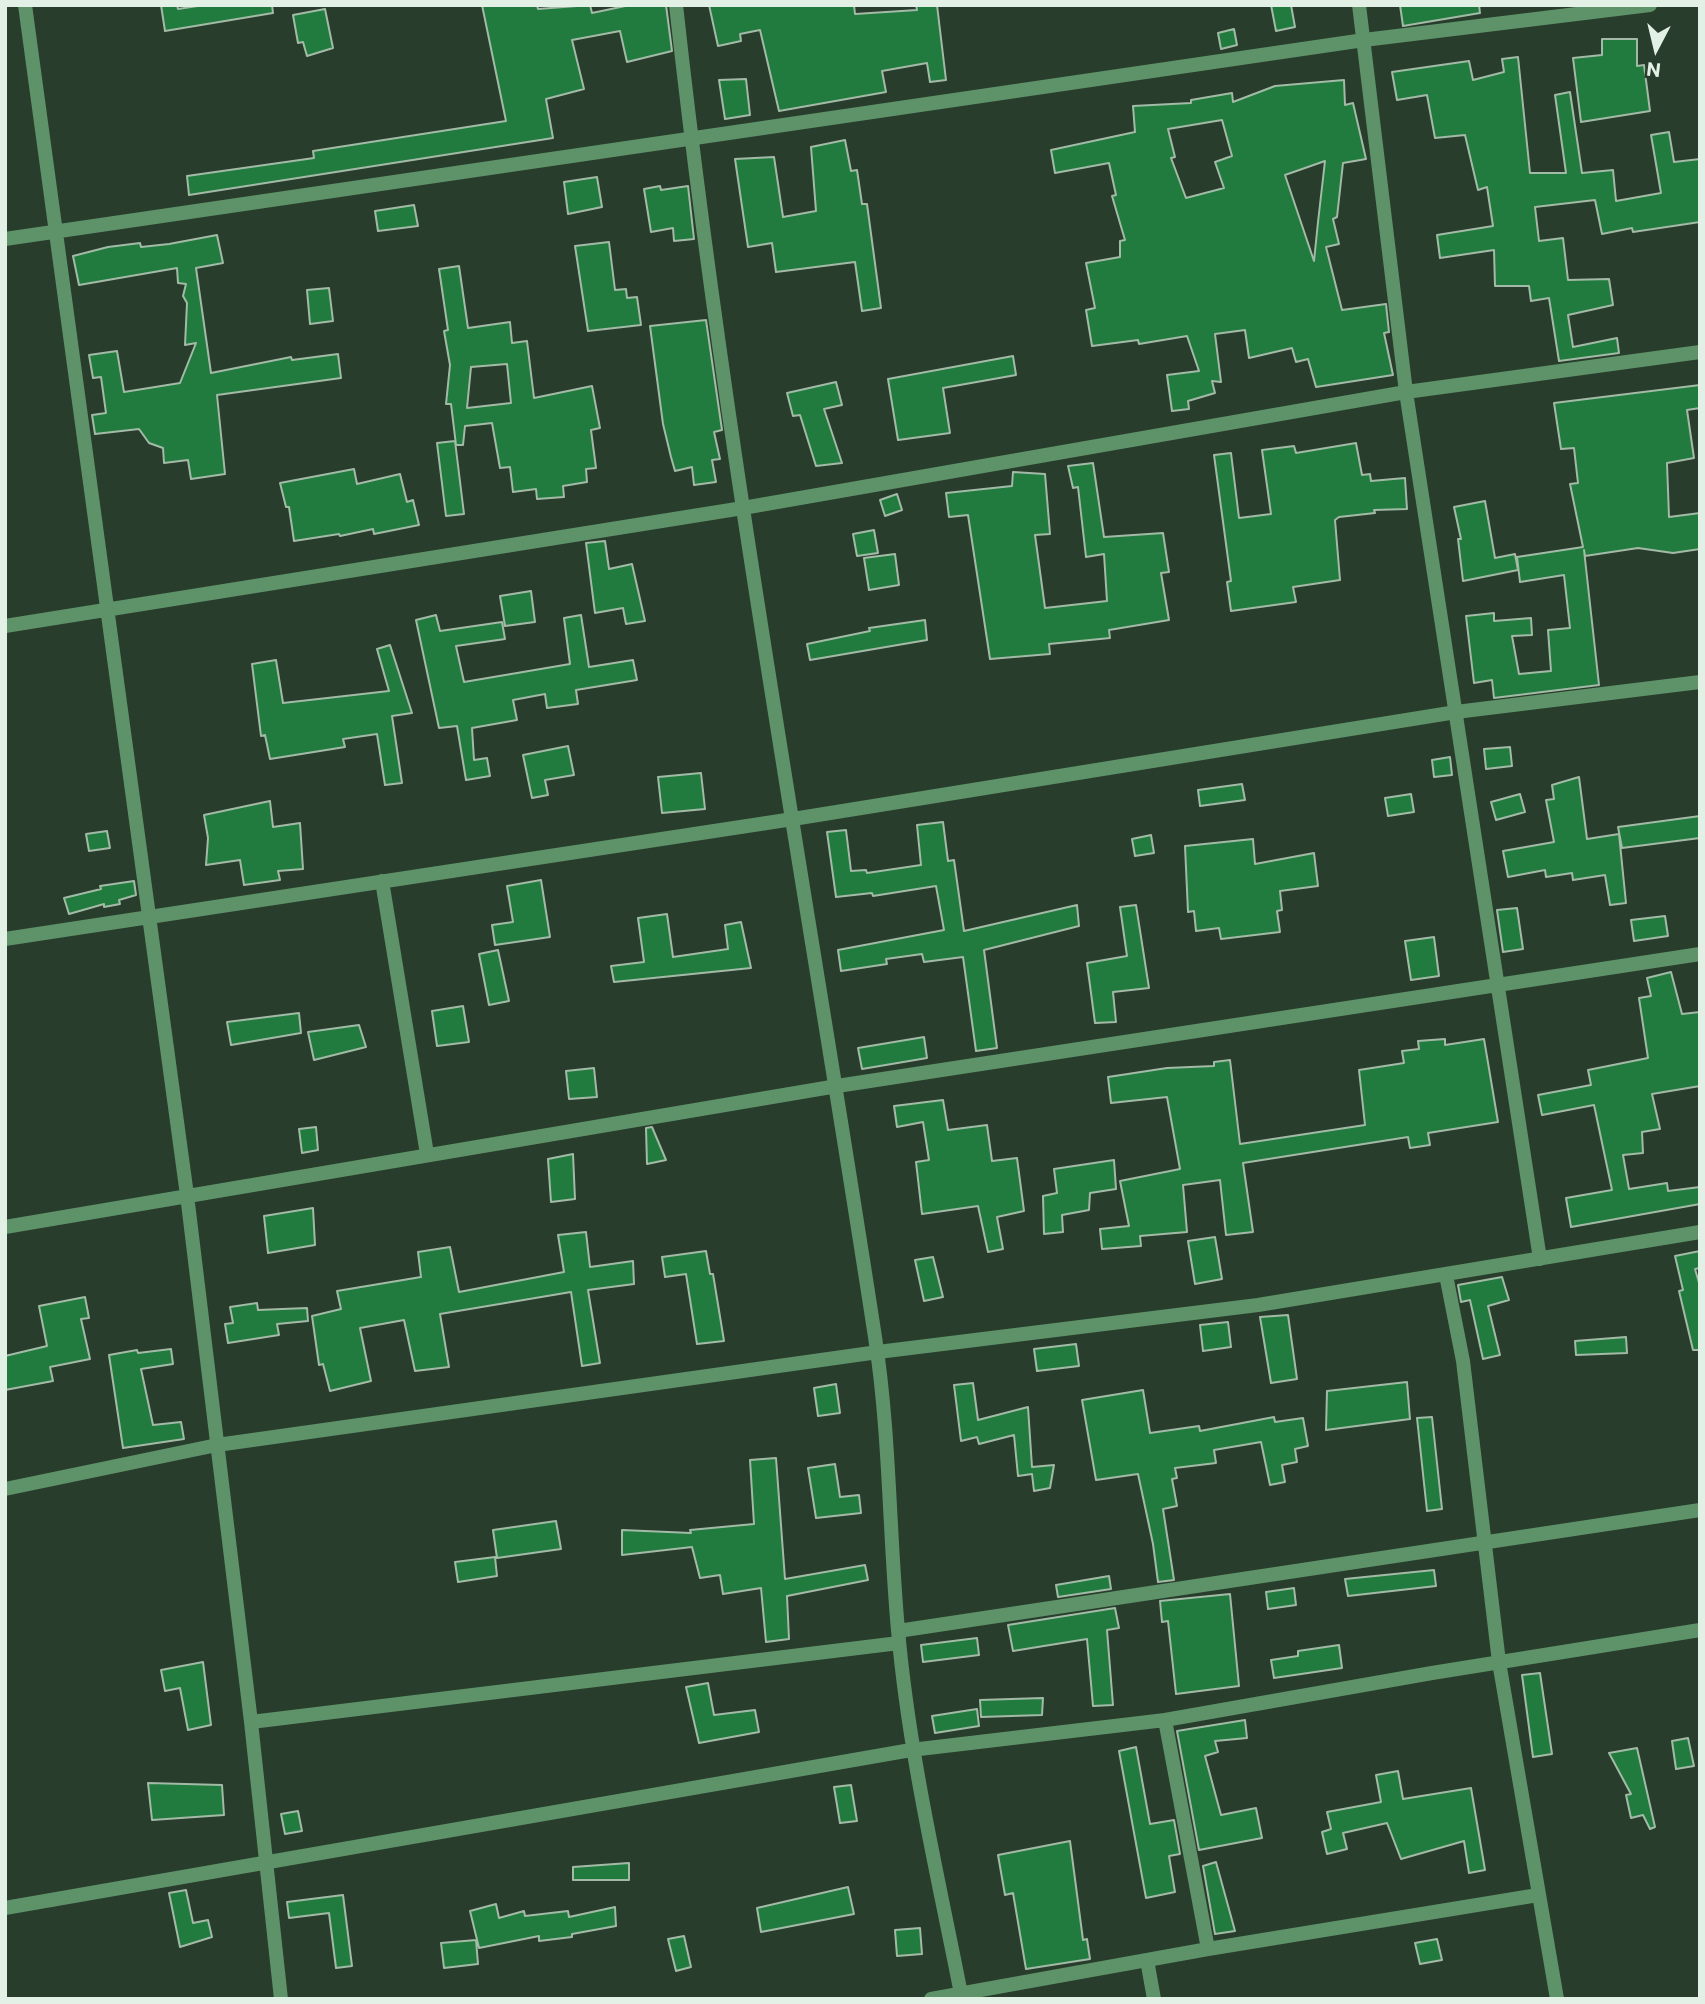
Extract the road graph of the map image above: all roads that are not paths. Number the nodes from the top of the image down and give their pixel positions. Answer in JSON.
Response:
{"nodes":[{"id":1,"x":25,"y":5,"type":"edge"},
{"id":2,"x":676,"y":5,"type":"edge"},
{"id":3,"x":1359,"y":5,"type":"edge"},
{"id":4,"x":1650,"y":5,"type":"edge"},
{"id":5,"x":1364,"y":40,"type":"junction"},
{"id":6,"x":690,"y":136,"type":"junction"},
{"id":7,"x":55,"y":232,"type":"junction"},
{"id":8,"x":5,"y":239,"type":"edge"},
{"id":9,"x":1700,"y":352,"type":"edge"},
{"id":10,"x":1406,"y":392,"type":"junction"},
{"id":11,"x":743,"y":508,"type":"junction"},
{"id":12,"x":107,"y":611,"type":"junction"},
{"id":13,"x":5,"y":626,"type":"edge"},
{"id":14,"x":1700,"y":682,"type":"edge"},
{"id":15,"x":1456,"y":712,"type":"junction"},
{"id":16,"x":793,"y":819,"type":"junction"},
{"id":17,"x":383,"y":881,"type":"junction"},
{"id":18,"x":148,"y":917,"type":"junction"},
{"id":19,"x":5,"y":939,"type":"edge"},
{"id":20,"x":1700,"y":954,"type":"edge"},
{"id":21,"x":1500,"y":983,"type":"junction"},
{"id":22,"x":837,"y":1086,"type":"junction"},
{"id":23,"x":427,"y":1154,"type":"junction"},
{"id":24,"x":187,"y":1195,"type":"junction"},
{"id":25,"x":5,"y":1227,"type":"edge"},
{"id":26,"x":1700,"y":1232,"type":"edge"},
{"id":27,"x":1540,"y":1259,"type":"junction"},
{"id":28,"x":1446,"y":1275,"type":"junction"},
{"id":29,"x":878,"y":1352,"type":"junction"},
{"id":30,"x":216,"y":1444,"type":"junction"},
{"id":31,"x":5,"y":1489,"type":"edge"},
{"id":32,"x":1700,"y":1510,"type":"edge"},
{"id":33,"x":1485,"y":1544,"type":"junction"},
{"id":34,"x":1700,"y":1630,"type":"edge"},
{"id":35,"x":898,"y":1637,"type":"junction"},
{"id":36,"x":1499,"y":1662,"type":"junction"},
{"id":37,"x":1165,"y":1720,"type":"junction"},
{"id":38,"x":251,"y":1721,"type":"junction"},
{"id":39,"x":911,"y":1750,"type":"junction"},
{"id":40,"x":266,"y":1861,"type":"junction"},
{"id":41,"x":1538,"y":1895,"type":"junction"},
{"id":42,"x":5,"y":1908,"type":"edge"},
{"id":43,"x":1208,"y":1949,"type":"junction"},
{"id":44,"x":1147,"y":1960,"type":"junction"},
{"id":45,"x":962,"y":1996,"type":"edge"},
{"id":46,"x":281,"y":1999,"type":"edge"},
{"id":47,"x":931,"y":1999,"type":"edge"},
{"id":48,"x":1154,"y":1999,"type":"edge"},
{"id":49,"x":1557,"y":1999,"type":"edge"}],
"edges":[{"from":1,"to":7,"type":"street"},
{"from":2,"to":6,"type":"street"},
{"from":3,"to":5,"type":"street"},
{"from":4,"to":5,"type":"street"},
{"from":5,"to":6,"type":"street"},
{"from":5,"to":10,"type":"street"},
{"from":6,"to":7,"type":"street"},
{"from":6,"to":11,"type":"street"},
{"from":7,"to":8,"type":"street"},
{"from":7,"to":12,"type":"street"},
{"from":9,"to":10,"type":"street"},
{"from":10,"to":11,"type":"street"},
{"from":10,"to":15,"type":"street"},
{"from":11,"to":12,"type":"street"},
{"from":11,"to":16,"type":"street"},
{"from":12,"to":13,"type":"street"},
{"from":12,"to":18,"type":"street"},
{"from":14,"to":15,"type":"street"},
{"from":15,"to":16,"type":"street"},
{"from":15,"to":21,"type":"street"},
{"from":16,"to":17,"type":"street"},
{"from":16,"to":22,"type":"street"},
{"from":17,"to":18,"type":"street"},
{"from":17,"to":23,"type":"street"},
{"from":18,"to":19,"type":"street"},
{"from":18,"to":24,"type":"street"},
{"from":20,"to":21,"type":"street"},
{"from":21,"to":22,"type":"street"},
{"from":21,"to":27,"type":"street"},
{"from":22,"to":23,"type":"street"},
{"from":22,"to":29,"type":"street"},
{"from":23,"to":24,"type":"street"},
{"from":24,"to":25,"type":"street"},
{"from":24,"to":30,"type":"street"},
{"from":26,"to":27,"type":"street"},
{"from":27,"to":28,"type":"street"},
{"from":28,"to":29,"type":"street"},
{"from":28,"to":33,"type":"street"},
{"from":29,"to":30,"type":"street"},
{"from":29,"to":35,"type":"street"},
{"from":30,"to":31,"type":"street"},
{"from":30,"to":38,"type":"street"},
{"from":32,"to":33,"type":"street"},
{"from":33,"to":35,"type":"street"},
{"from":33,"to":36,"type":"street"},
{"from":34,"to":36,"type":"street"},
{"from":35,"to":38,"type":"street"},
{"from":35,"to":39,"type":"street"},
{"from":36,"to":37,"type":"street"},
{"from":36,"to":41,"type":"street"},
{"from":37,"to":39,"type":"street"},
{"from":37,"to":43,"type":"street"},
{"from":38,"to":40,"type":"street"},
{"from":39,"to":40,"type":"street"},
{"from":39,"to":45,"type":"street"},
{"from":40,"to":42,"type":"street"},
{"from":40,"to":46,"type":"street"},
{"from":41,"to":43,"type":"street"},
{"from":41,"to":49,"type":"street"},
{"from":43,"to":44,"type":"street"},
{"from":44,"to":45,"type":"street"},
{"from":44,"to":48,"type":"street"},
{"from":45,"to":47,"type":"street"}]}
